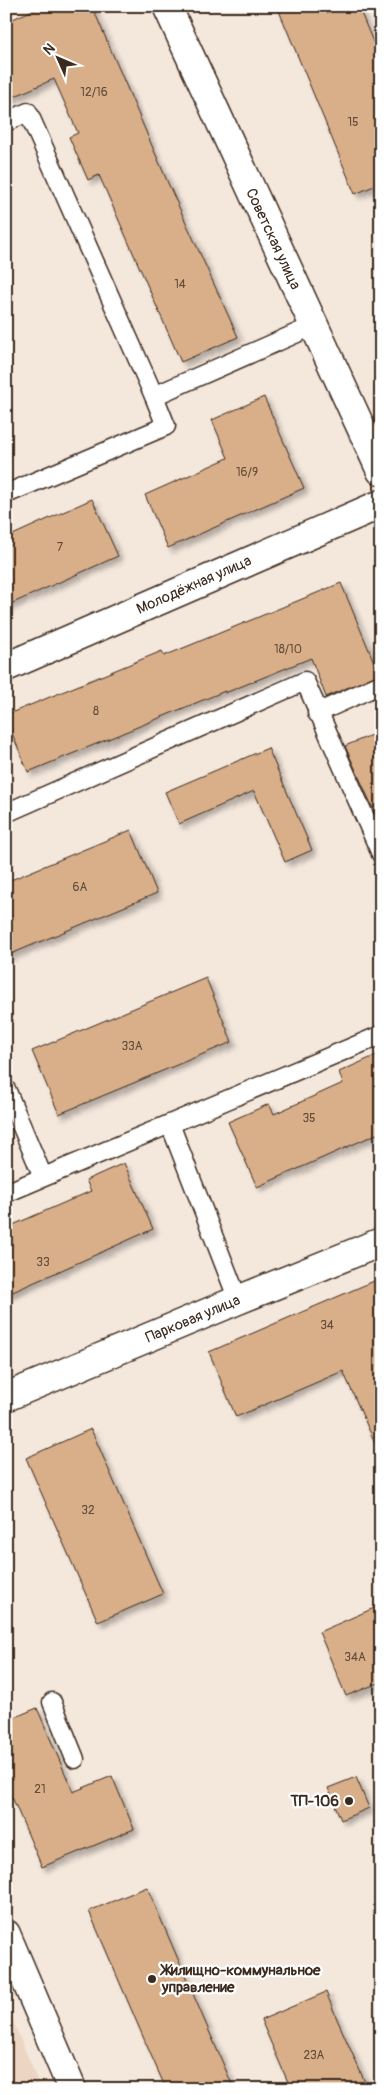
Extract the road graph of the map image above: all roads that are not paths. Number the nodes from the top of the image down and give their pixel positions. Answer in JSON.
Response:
{"nodes":[{"id":1,"x":167,"y":6,"type":"edge"},
{"id":2,"x":6,"y":122,"type":"edge"},
{"id":3,"x":313,"y":326,"type":"junction"},
{"id":4,"x":154,"y":396,"type":"junction"},
{"id":5,"x":381,"y":471,"type":"edge"},
{"id":6,"x":6,"y":494,"type":"edge"},
{"id":7,"x":381,"y":504,"type":"edge"},
{"id":8,"x":6,"y":667,"type":"edge"},
{"id":9,"x":381,"y":684,"type":"edge"},
{"id":10,"x":317,"y":713,"type":"junction"},
{"id":11,"x":6,"y":813,"type":"edge"},
{"id":12,"x":381,"y":854,"type":"edge"},
{"id":13,"x":381,"y":1035,"type":"edge"},
{"id":14,"x":6,"y":1089,"type":"edge"},
{"id":15,"x":170,"y":1124,"type":"junction"},
{"id":16,"x":43,"y":1178,"type":"junction"},
{"id":17,"x":6,"y":1193,"type":"edge"},
{"id":18,"x":381,"y":1242,"type":"edge"},
{"id":19,"x":238,"y":1300,"type":"junction"},
{"id":20,"x":6,"y":1398,"type":"edge"},
{"id":21,"x":52,"y":1702,"type":"dead end"},
{"id":22,"x":75,"y":1759,"type":"dead end"},
{"id":23,"x":6,"y":1934,"type":"edge"},
{"id":24,"x":72,"y":2089,"type":"edge"}],
"edges":[{"from":1,"to":3,"type":"street","name":"Советская улица"},
{"from":2,"to":4,"type":"lane"},
{"from":3,"to":4,"type":"lane"},
{"from":3,"to":5,"type":"street","name":"Советская улица"},
{"from":4,"to":6,"type":"lane"},
{"from":7,"to":8,"type":"street","name":"Молодёжная улица"},
{"from":9,"to":10,"type":"lane"},
{"from":10,"to":11,"type":"lane"},
{"from":10,"to":12,"type":"lane"},
{"from":13,"to":15,"type":"lane"},
{"from":14,"to":16,"type":"lane"},
{"from":15,"to":16,"type":"lane"},
{"from":15,"to":19,"type":"lane"},
{"from":16,"to":17,"type":"lane"},
{"from":18,"to":19,"type":"street","name":"Парковая улица"},
{"from":19,"to":20,"type":"street","name":"Парковая улица"},
{"from":21,"to":22,"type":"lane"},
{"from":23,"to":24,"type":"street"}]}
